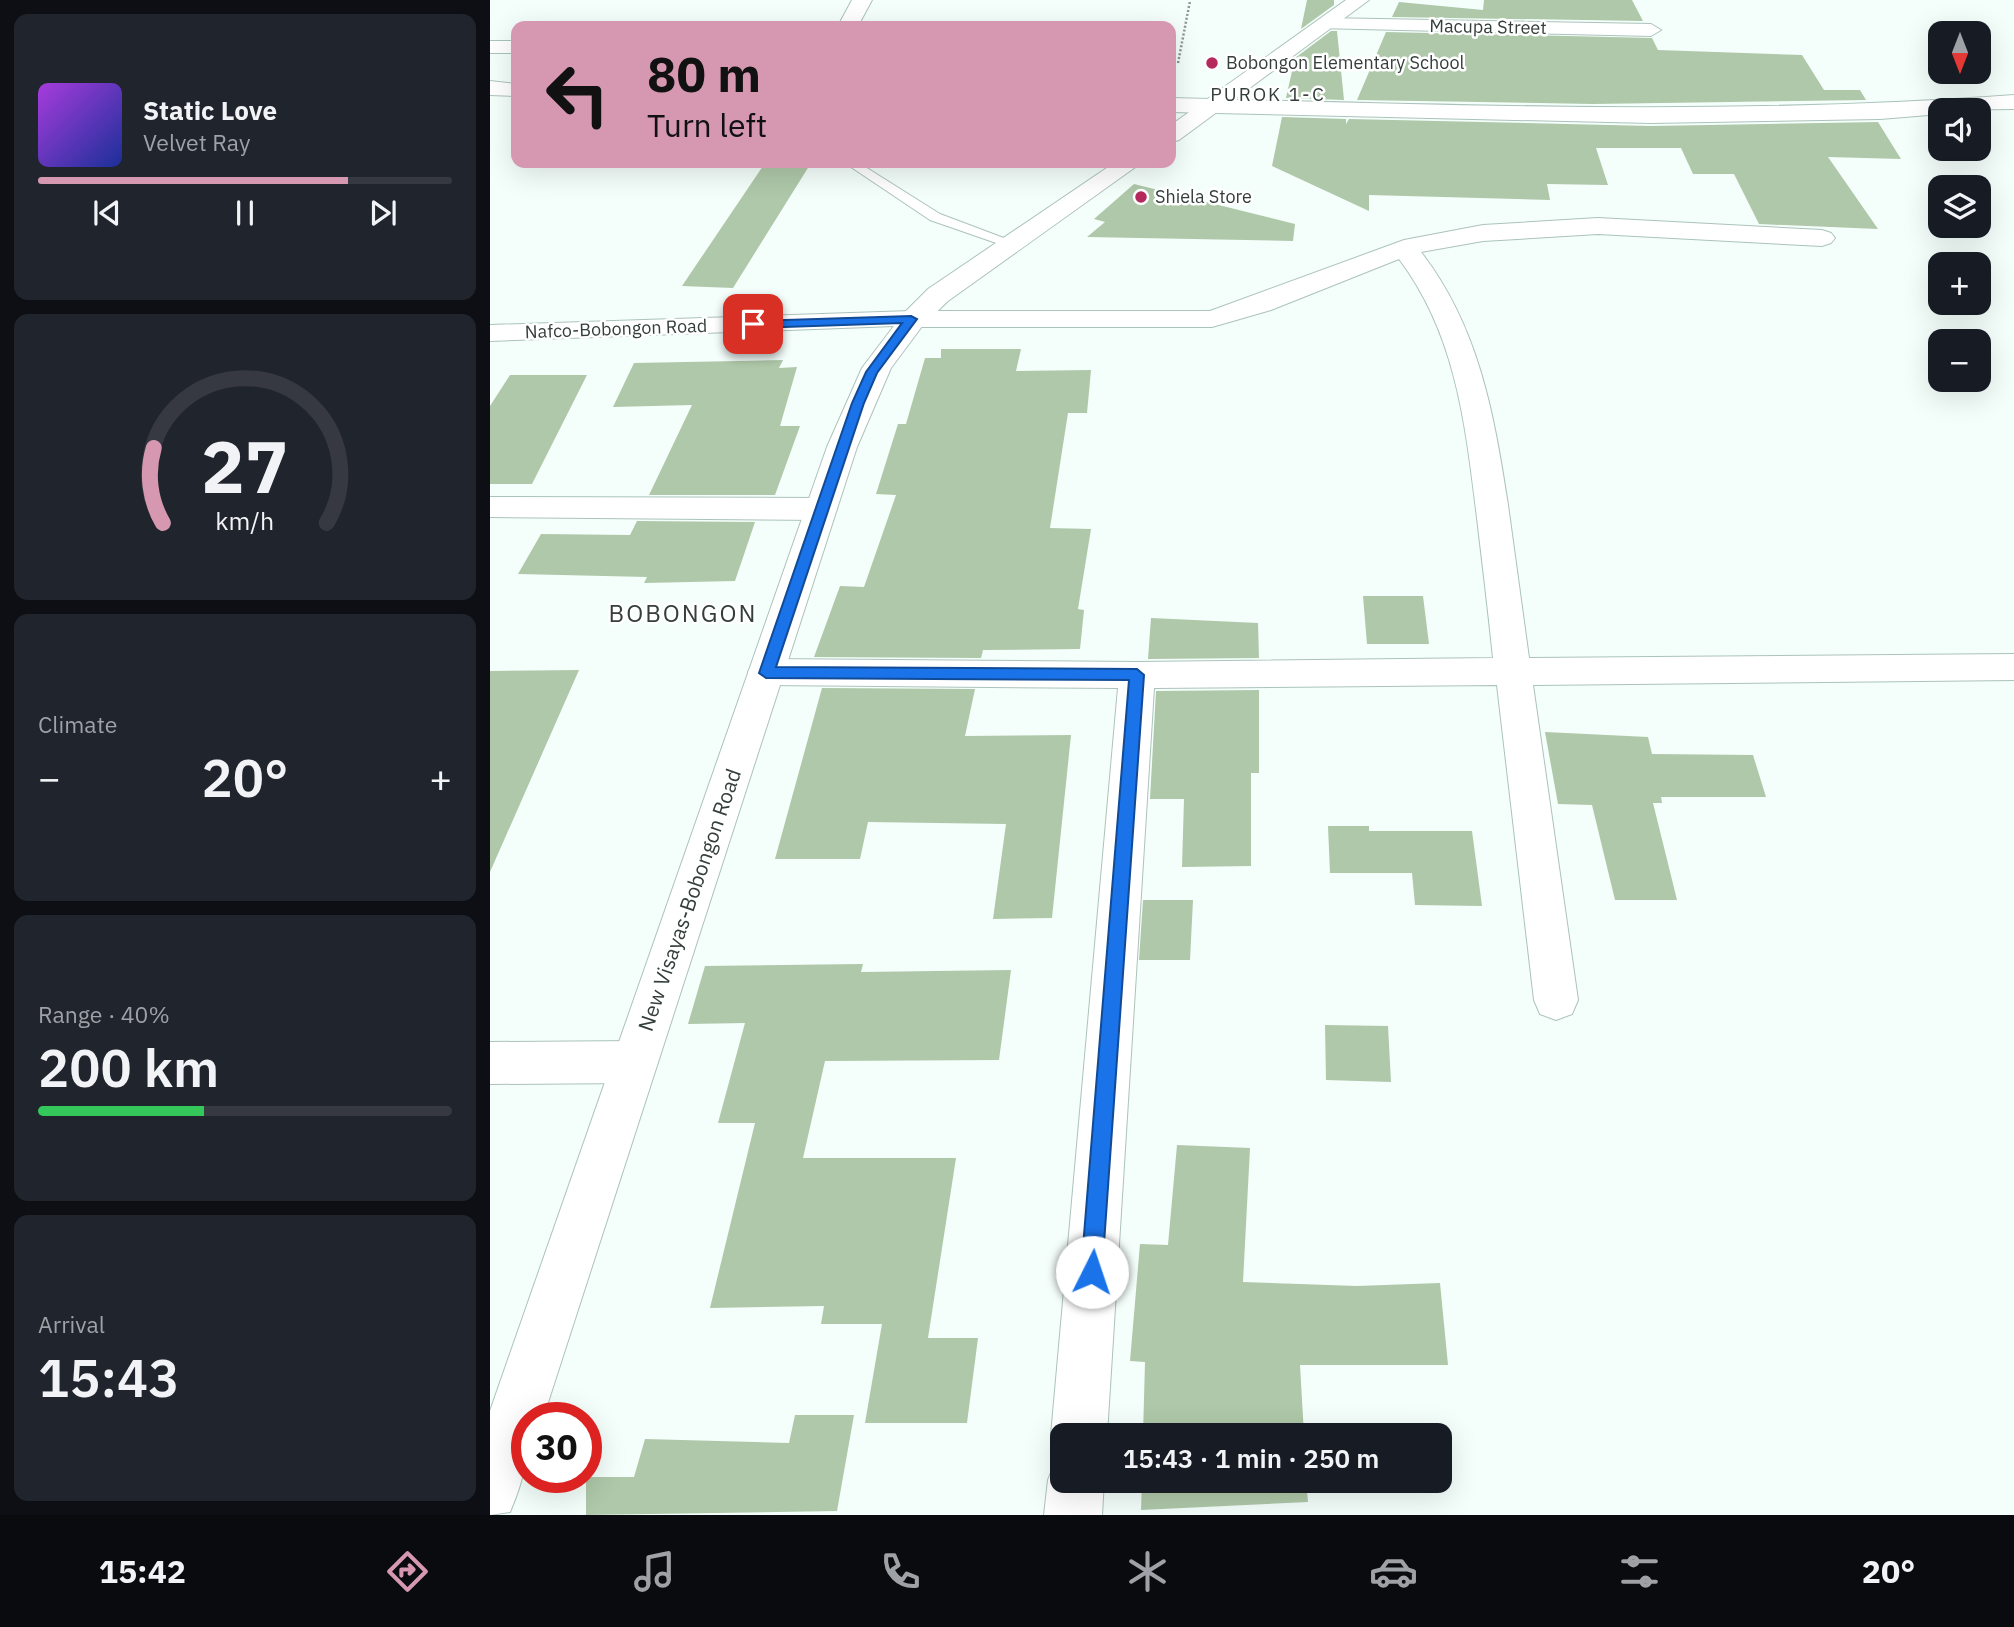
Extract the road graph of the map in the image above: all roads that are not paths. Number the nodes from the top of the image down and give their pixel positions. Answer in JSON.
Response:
{"nodes":[{"id":1,"x":862,"y":0,"type":"edge"},
{"id":2,"x":1359,"y":0,"type":"edge"},
{"id":3,"x":851,"y":21,"type":"edge"},
{"id":4,"x":1325,"y":24,"type":"junction"},
{"id":5,"x":1651,"y":30,"type":"dead end"},
{"id":6,"x":490,"y":47,"type":"edge"},
{"id":7,"x":511,"y":47,"type":"edge"},
{"id":8,"x":490,"y":88,"type":"edge"},
{"id":9,"x":511,"y":90,"type":"edge"},
{"id":10,"x":2014,"y":102,"type":"edge"},
{"id":11,"x":1176,"y":105,"type":"edge"},
{"id":12,"x":1215,"y":105,"type":"junction"},
{"id":13,"x":1176,"y":132,"type":"edge"},
{"id":14,"x":859,"y":168,"type":"edge"},
{"id":15,"x":1122,"y":168,"type":"edge"},
{"id":16,"x":1822,"y":238,"type":"dead end"},
{"id":17,"x":1010,"y":243,"type":"junction"},
{"id":18,"x":1404,"y":248,"type":"junction"},
{"id":19,"x":911,"y":319,"type":"junction"},
{"id":20,"x":490,"y":333,"type":"edge"},
{"id":21,"x":490,"y":507,"type":"edge"},
{"id":22,"x":821,"y":509,"type":"junction"},
{"id":23,"x":2014,"y":667,"type":"edge"},
{"id":24,"x":1513,"y":670,"type":"junction"},
{"id":25,"x":766,"y":673,"type":"junction"},
{"id":26,"x":1137,"y":675,"type":"junction"},
{"id":27,"x":1556,"y":1000,"type":"dead end"},
{"id":28,"x":635,"y":1062,"type":"junction"},
{"id":29,"x":490,"y":1063,"type":"edge"},
{"id":30,"x":1080,"y":1423,"type":"edge"},
{"id":31,"x":490,"y":1492,"type":"edge"},
{"id":32,"x":1075,"y":1493,"type":"edge"},
{"id":33,"x":1073,"y":1515,"type":"edge"}],
"edges":[{"from":1,"to":3,"type":"street"},
{"from":2,"to":4,"type":"street"},
{"from":4,"to":5,"type":"street","name":"Macupa Street"},
{"from":4,"to":12,"type":"street"},
{"from":6,"to":7,"type":"street"},
{"from":8,"to":9,"type":"street"},
{"from":10,"to":12,"type":"street"},
{"from":11,"to":12,"type":"street"},
{"from":12,"to":13,"type":"street"},
{"from":14,"to":17,"type":"lane"},
{"from":15,"to":17,"type":"street","name":"New Visayas-Bobongon Road"},
{"from":16,"to":18,"type":"street","name":"Nafco-Bobongon Road"},
{"from":17,"to":19,"type":"street","name":"New Visayas-Bobongon Road"},
{"from":18,"to":19,"type":"street","name":"Nafco-Bobongon Road"},
{"from":18,"to":24,"type":"street"},
{"from":19,"to":20,"type":"street","name":"Nafco-Bobongon Road"},
{"from":19,"to":22,"type":"street","name":"New Visayas-Bobongon Road"},
{"from":21,"to":22,"type":"street"},
{"from":22,"to":25,"type":"street","name":"New Visayas-Bobongon Road"},
{"from":23,"to":24,"type":"street"},
{"from":24,"to":26,"type":"street"},
{"from":24,"to":27,"type":"street"},
{"from":25,"to":26,"type":"street"},
{"from":25,"to":28,"type":"street","name":"New Visayas-Bobongon Road"},
{"from":26,"to":30,"type":"street"},
{"from":28,"to":29,"type":"street"},
{"from":28,"to":31,"type":"street","name":"New Visayas-Bobongon Road"},
{"from":32,"to":33,"type":"street"}]}
